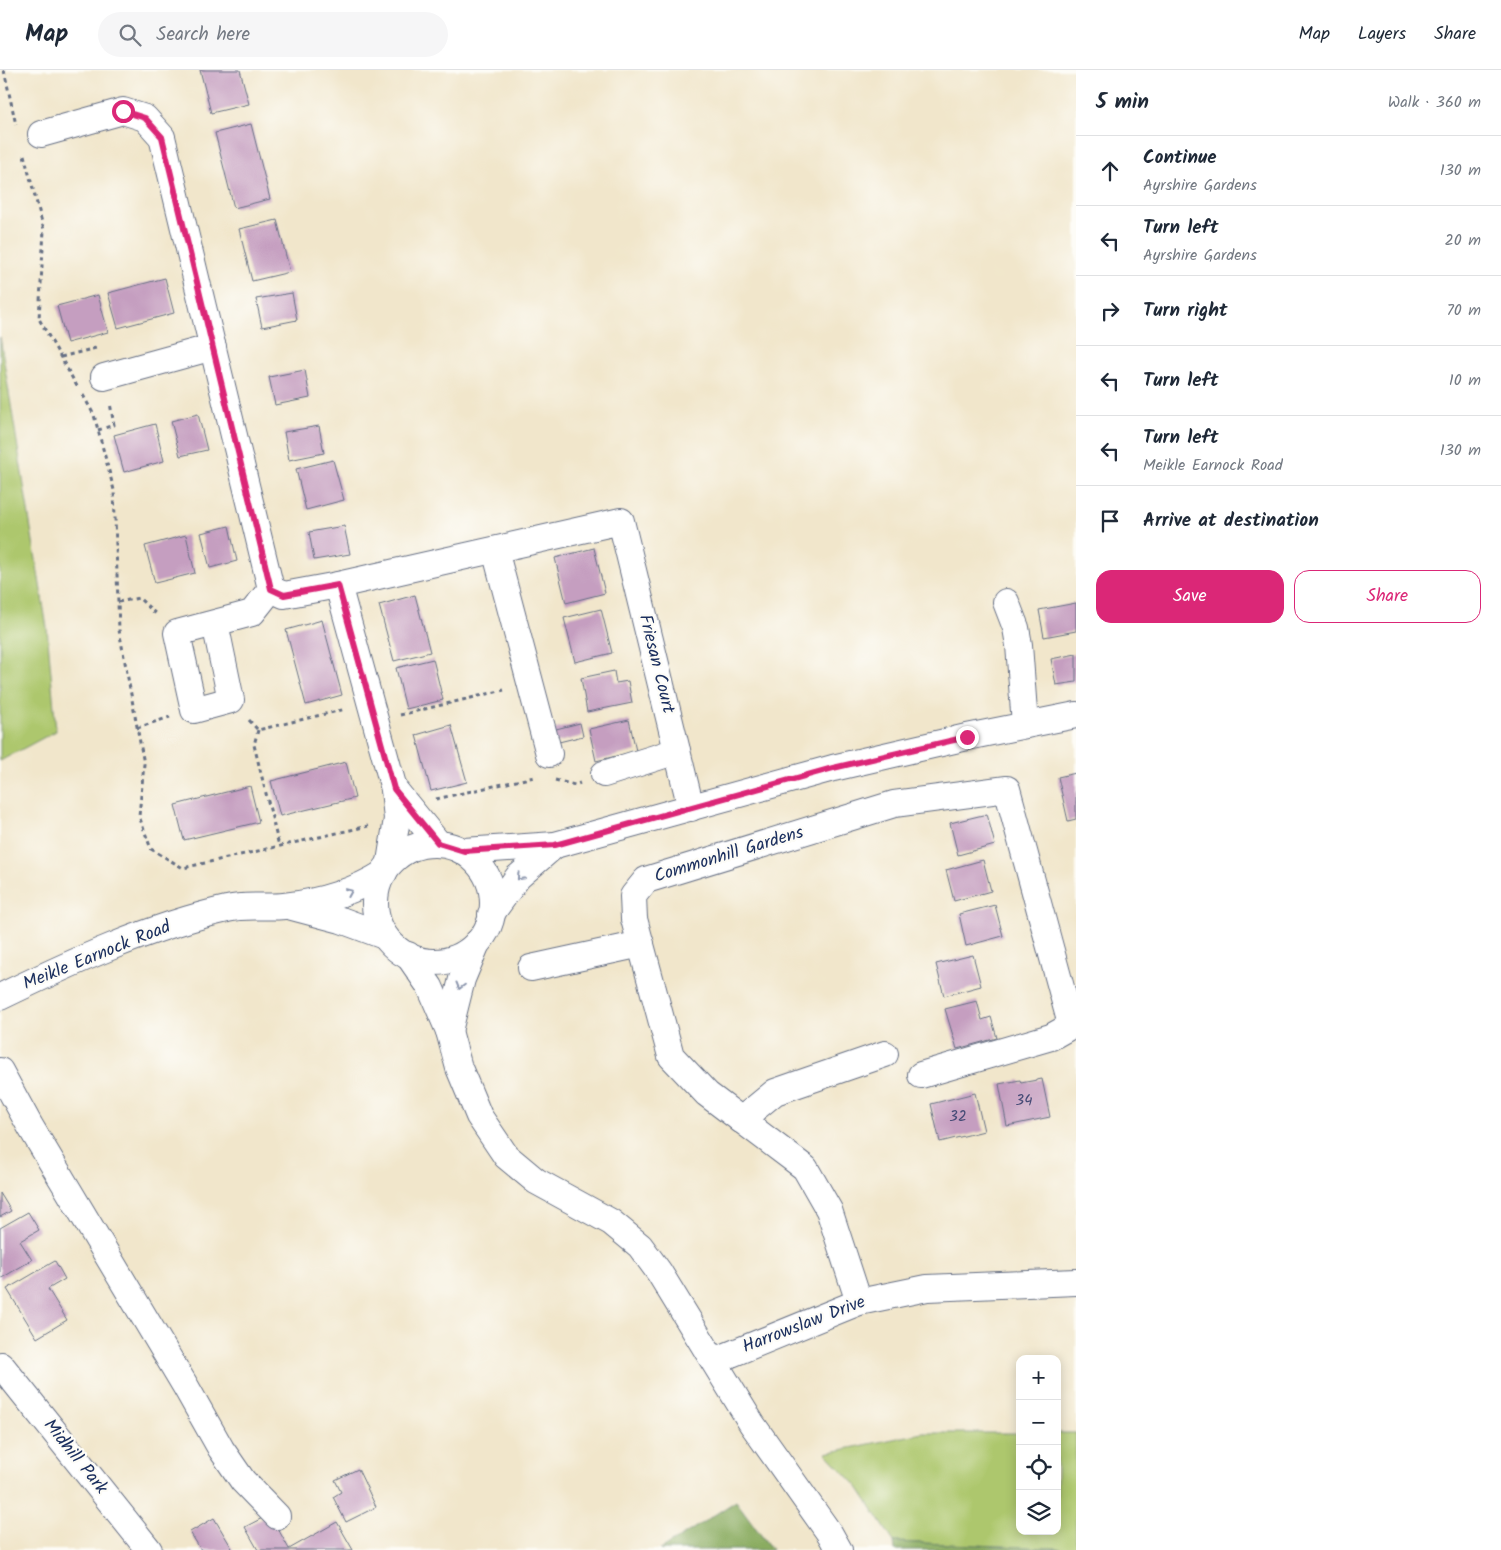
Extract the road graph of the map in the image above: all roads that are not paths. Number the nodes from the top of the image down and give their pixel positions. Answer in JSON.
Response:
{"nodes":[{"id":1,"x":27,"y":139,"type":"road end"},
{"id":2,"x":213,"y":347,"type":"junction"},
{"id":3,"x":104,"y":377,"type":"dead end"},
{"id":4,"x":495,"y":550,"type":"junction"},
{"id":5,"x":338,"y":585,"type":"junction"},
{"id":6,"x":271,"y":589,"type":"junction"},
{"id":7,"x":1006,"y":602,"type":"dead end"},
{"id":8,"x":215,"y":623,"type":"junction"},
{"id":9,"x":1076,"y":715,"type":"edge"},
{"id":10,"x":1025,"y":725,"type":"junction"},
{"id":11,"x":677,"y":751,"type":"junction"},
{"id":12,"x":545,"y":770,"type":"road end"},
{"id":13,"x":604,"y":774,"type":"road end"},
{"id":14,"x":691,"y":808,"type":"junction"},
{"id":15,"x":405,"y":817,"type":"junction"},
{"id":16,"x":438,"y":843,"type":"junction"},
{"id":17,"x":555,"y":845,"type":"junction"},
{"id":18,"x":464,"y":851,"type":"junction"},
{"id":19,"x":387,"y":867,"type":"junction"},
{"id":20,"x":284,"y":906,"type":"junction"},
{"id":21,"x":491,"y":914,"type":"junction"},
{"id":22,"x":384,"y":936,"type":"junction"},
{"id":23,"x":478,"y":943,"type":"junction"},
{"id":24,"x":641,"y":944,"type":"junction"},
{"id":25,"x":408,"y":955,"type":"junction"},
{"id":26,"x":532,"y":968,"type":"dead end"},
{"id":27,"x":0,"y":998,"type":"edge"},
{"id":28,"x":1075,"y":1025,"type":"edge"},
{"id":29,"x":449,"y":1030,"type":"junction"},
{"id":30,"x":885,"y":1054,"type":"dead end"},
{"id":31,"x":0,"y":1071,"type":"edge"},
{"id":32,"x":921,"y":1075,"type":"dead end"},
{"id":33,"x":740,"y":1120,"type":"junction"},
{"id":34,"x":1076,"y":1282,"type":"edge"},
{"id":35,"x":859,"y":1302,"type":"junction"},
{"id":36,"x":714,"y":1361,"type":"junction"},
{"id":37,"x":0,"y":1364,"type":"edge"},
{"id":38,"x":277,"y":1516,"type":"dead end"},
{"id":39,"x":149,"y":1550,"type":"edge"},
{"id":40,"x":839,"y":1550,"type":"edge"}],
"edges":[{"from":1,"to":2,"type":"street"},
{"from":2,"to":3,"type":"street"},
{"from":2,"to":6,"type":"street"},
{"from":4,"to":5,"type":"street"},
{"from":4,"to":11,"type":"street","name":"Friesan Court"},
{"from":4,"to":12,"type":"street"},
{"from":5,"to":6,"type":"street"},
{"from":5,"to":15,"type":"street"},
{"from":6,"to":8,"type":"street"},
{"from":7,"to":10,"type":"street"},
{"from":8,"to":8,"type":"street"},
{"from":9,"to":10,"type":"street"},
{"from":10,"to":14,"type":"street"},
{"from":11,"to":13,"type":"street"},
{"from":11,"to":14,"type":"street","name":"Friesan Court"},
{"from":14,"to":17,"type":"street"},
{"from":15,"to":16,"type":"street"},
{"from":15,"to":19,"type":"street"},
{"from":16,"to":18,"type":"street"},
{"from":16,"to":19,"type":"street"},
{"from":17,"to":18,"type":"street"},
{"from":17,"to":21,"type":"street","one_way":true},
{"from":18,"to":21,"type":"street"},
{"from":20,"to":19,"type":"street","name":"Meikle Earnock Road","one_way":true},
{"from":19,"to":22,"type":"street"},
{"from":20,"to":22,"type":"street","name":"Meikle Earnock Road"},
{"from":20,"to":27,"type":"street","name":"Meikle Earnock Road"},
{"from":21,"to":23,"type":"street"},
{"from":22,"to":25,"type":"street"},
{"from":23,"to":25,"type":"street"},
{"from":23,"to":29,"type":"street","one_way":true},
{"from":24,"to":26,"type":"street"},
{"from":24,"to":28,"type":"street","name":"Commonhill Gardens"},
{"from":24,"to":33,"type":"street","name":"Commonhill Gardens"},
{"from":25,"to":29,"type":"street"},
{"from":28,"to":32,"type":"street"},
{"from":29,"to":36,"type":"street"},
{"from":30,"to":33,"type":"street"},
{"from":31,"to":38,"type":"street"},
{"from":33,"to":35,"type":"street","name":"Commonhill Gardens"},
{"from":34,"to":35,"type":"street","name":"Harrowslaw Drive"},
{"from":35,"to":36,"type":"street","name":"Harrowslaw Drive"},
{"from":36,"to":40,"type":"street"},
{"from":37,"to":39,"type":"street","name":"Midhill Park"}]}
